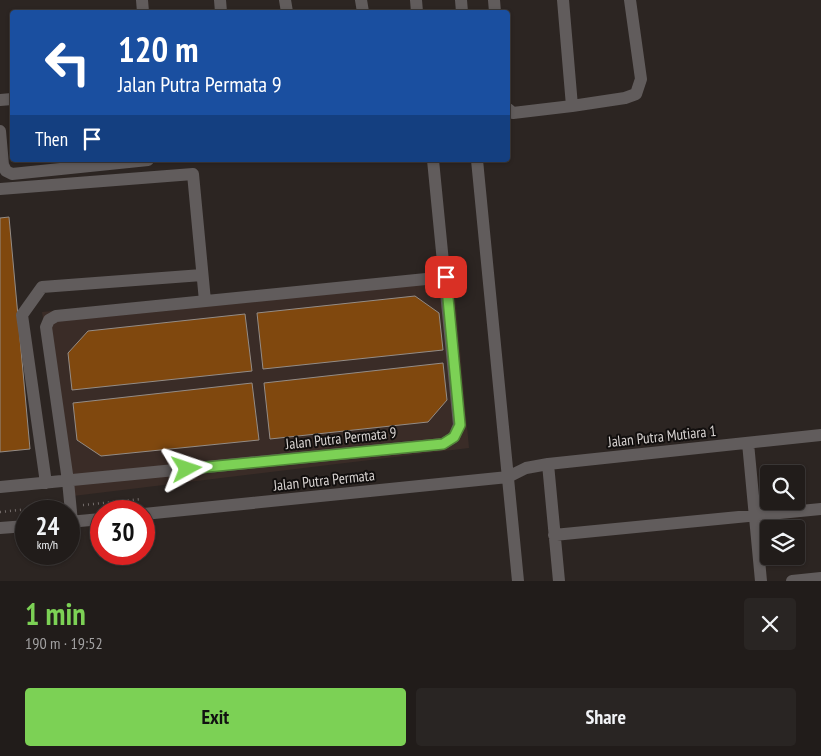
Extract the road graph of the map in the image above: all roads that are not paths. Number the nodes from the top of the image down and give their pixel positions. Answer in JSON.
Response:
{"nodes":[{"id":1,"x":563,"y":0,"type":"edge"},
{"id":2,"x":630,"y":0,"type":"edge"},
{"id":3,"x":572,"y":106,"type":"junction"},
{"id":4,"x":510,"y":111,"type":"edge"},
{"id":5,"x":0,"y":131,"type":"edge"},
{"id":6,"x":129,"y":162,"type":"edge"},
{"id":7,"x":434,"y":162,"type":"edge"},
{"id":8,"x":477,"y":162,"type":"edge"},
{"id":9,"x":0,"y":189,"type":"edge"},
{"id":10,"x":202,"y":275,"type":"junction"},
{"id":11,"x":446,"y":277,"type":"junction"},
{"id":12,"x":205,"y":301,"type":"junction"},
{"id":13,"x":821,"y":435,"type":"edge"},
{"id":14,"x":748,"y":443,"type":"junction"},
{"id":15,"x":548,"y":464,"type":"junction"},
{"id":16,"x":508,"y":477,"type":"junction"},
{"id":17,"x":68,"y":481,"type":"junction"},
{"id":18,"x":46,"y":483,"type":"junction"},
{"id":19,"x":0,"y":487,"type":"edge"},
{"id":20,"x":69,"y":500,"type":"edge"},
{"id":21,"x":821,"y":509,"type":"edge"},
{"id":22,"x":155,"y":513,"type":"edge"},
{"id":23,"x":756,"y":514,"type":"junction"},
{"id":24,"x":15,"y":527,"type":"edge"},
{"id":25,"x":0,"y":528,"type":"edge"},
{"id":26,"x":554,"y":535,"type":"junction"},
{"id":27,"x":821,"y":578,"type":"edge"},
{"id":28,"x":518,"y":581,"type":"edge"},
{"id":29,"x":559,"y":581,"type":"edge"},
{"id":30,"x":761,"y":581,"type":"edge"},
{"id":31,"x":792,"y":581,"type":"edge"}],
"edges":[{"from":1,"to":3,"type":"street"},
{"from":2,"to":3,"type":"street"},
{"from":3,"to":4,"type":"street"},
{"from":5,"to":6,"type":"street"},
{"from":7,"to":11,"type":"street","name":"Jalan Putra Permata 9"},
{"from":8,"to":16,"type":"street"},
{"from":9,"to":10,"type":"street"},
{"from":10,"to":12,"type":"street"},
{"from":10,"to":18,"type":"street"},
{"from":11,"to":12,"type":"street"},
{"from":11,"to":17,"type":"street","name":"Jalan Putra Permata 9"},
{"from":12,"to":17,"type":"street"},
{"from":13,"to":14,"type":"street","name":"Jalan Putra Mutiara 1"},
{"from":14,"to":15,"type":"street","name":"Jalan Putra Mutiara 1"},
{"from":14,"to":23,"type":"street"},
{"from":15,"to":16,"type":"street","name":"Jalan Putra Mutiara 1"},
{"from":15,"to":26,"type":"street"},
{"from":16,"to":22,"type":"street","name":"Jalan Putra Permata"},
{"from":16,"to":28,"type":"street"},
{"from":17,"to":18,"type":"street","name":"Jalan Putra Permata 9"},
{"from":17,"to":20,"type":"street"},
{"from":18,"to":19,"type":"street","name":"Jalan Putra Permata 9"},
{"from":21,"to":23,"type":"street"},
{"from":23,"to":26,"type":"street"},
{"from":23,"to":30,"type":"street"},
{"from":24,"to":25,"type":"street"},
{"from":26,"to":29,"type":"street"},
{"from":27,"to":31,"type":"street"}]}
